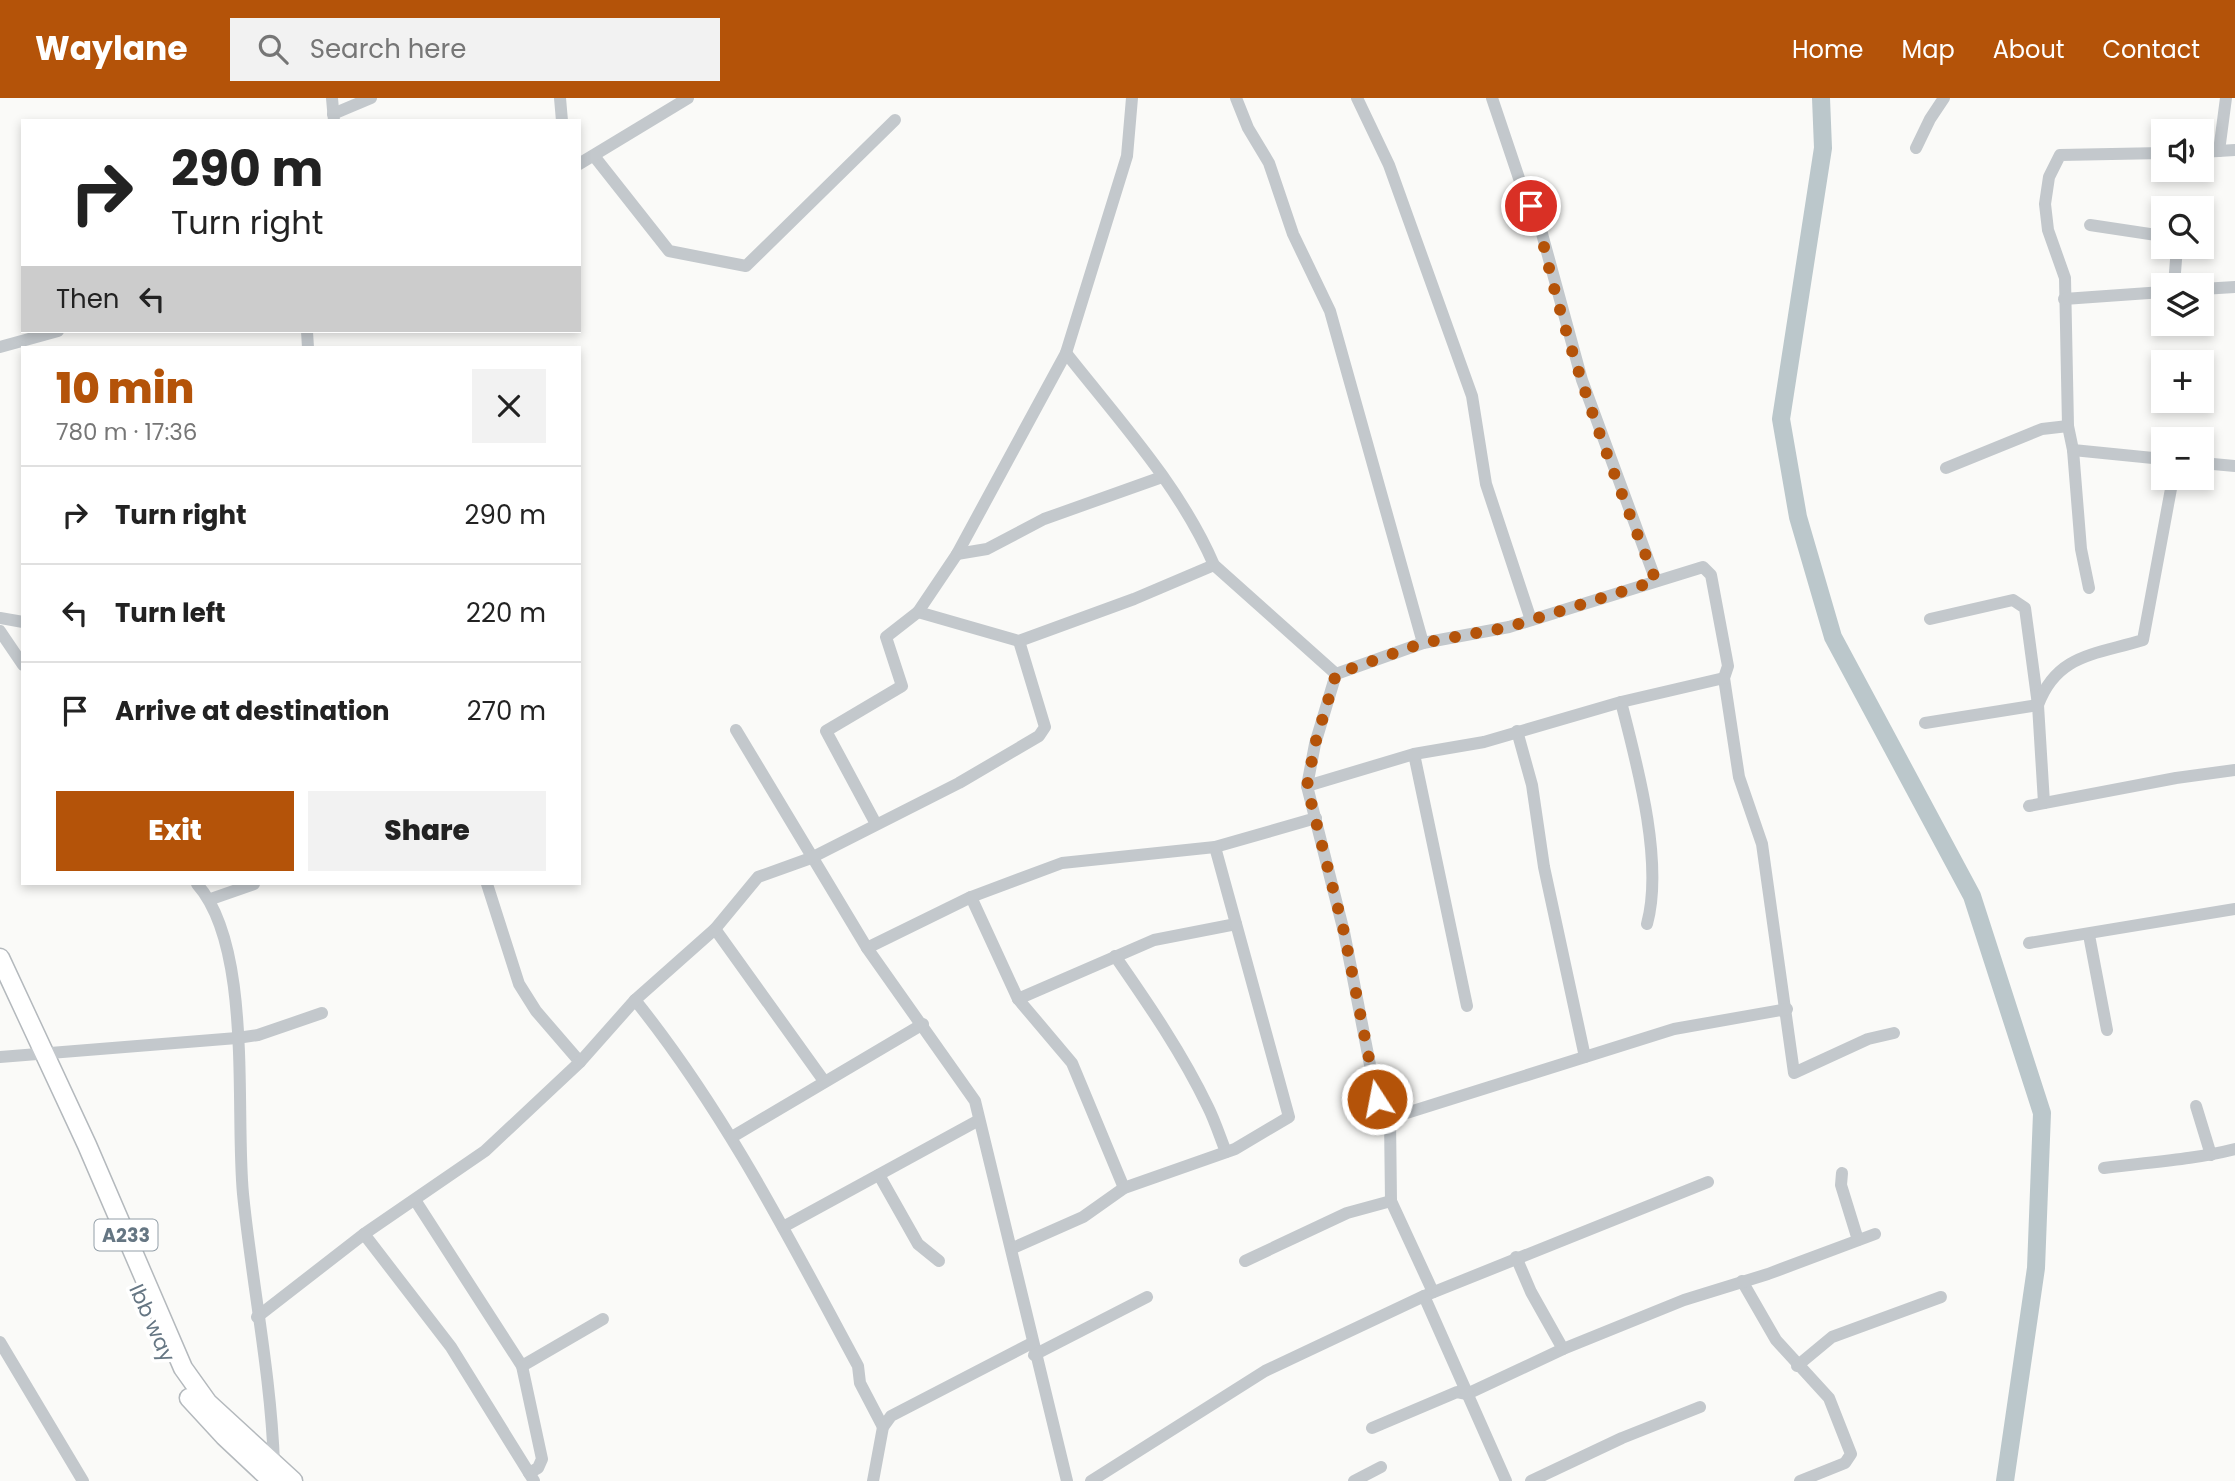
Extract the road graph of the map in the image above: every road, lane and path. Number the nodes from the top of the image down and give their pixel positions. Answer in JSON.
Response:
{"nodes":[{"id":1,"x":332,"y":98,"type":"edge"},
{"id":2,"x":371,"y":98,"type":"edge"},
{"id":3,"x":561,"y":98,"type":"edge"},
{"id":4,"x":688,"y":98,"type":"edge"},
{"id":5,"x":1132,"y":98,"type":"edge"},
{"id":6,"x":1236,"y":98,"type":"edge"},
{"id":7,"x":1357,"y":98,"type":"edge"},
{"id":8,"x":1492,"y":98,"type":"edge"},
{"id":9,"x":2226,"y":98,"type":"edge"},
{"id":10,"x":1940,"y":100,"type":"edge"},
{"id":11,"x":334,"y":118,"type":"edge"},
{"id":12,"x":562,"y":119,"type":"edge"},
{"id":13,"x":895,"y":120,"type":"dead end"},
{"id":14,"x":1916,"y":148,"type":"dead end"},
{"id":15,"x":2235,"y":150,"type":"edge"},
{"id":16,"x":2214,"y":151,"type":"edge"},
{"id":17,"x":2219,"y":151,"type":"junction"},
{"id":18,"x":2151,"y":153,"type":"edge"},
{"id":19,"x":594,"y":156,"type":"junction"},
{"id":20,"x":581,"y":163,"type":"edge"},
{"id":21,"x":2090,"y":225,"type":"dead end"},
{"id":22,"x":2151,"y":234,"type":"edge"},
{"id":23,"x":2235,"y":287,"type":"edge"},
{"id":24,"x":2214,"y":288,"type":"edge"},
{"id":25,"x":2151,"y":293,"type":"edge"},
{"id":26,"x":2064,"y":299,"type":"junction"},
{"id":27,"x":51,"y":333,"type":"edge"},
{"id":28,"x":0,"y":347,"type":"edge"},
{"id":29,"x":1066,"y":353,"type":"junction"},
{"id":30,"x":2068,"y":426,"type":"junction"},
{"id":31,"x":2073,"y":450,"type":"junction"},
{"id":32,"x":2151,"y":458,"type":"edge"},
{"id":33,"x":2214,"y":464,"type":"edge"},
{"id":34,"x":2235,"y":466,"type":"edge"},
{"id":35,"x":1946,"y":468,"type":"dead end"},
{"id":36,"x":1162,"y":477,"type":"junction"},
{"id":37,"x":2172,"y":490,"type":"edge"},
{"id":38,"x":957,"y":554,"type":"junction"},
{"id":39,"x":1214,"y":565,"type":"junction"},
{"id":40,"x":1656,"y":581,"type":"junction"},
{"id":41,"x":2089,"y":588,"type":"dead end"},
{"id":42,"x":918,"y":612,"type":"junction"},
{"id":43,"x":0,"y":618,"type":"edge"},
{"id":44,"x":1930,"y":619,"type":"dead end"},
{"id":45,"x":1531,"y":620,"type":"junction"},
{"id":46,"x":21,"y":622,"type":"edge"},
{"id":47,"x":0,"y":631,"type":"edge"},
{"id":48,"x":1018,"y":641,"type":"junction"},
{"id":49,"x":1423,"y":643,"type":"junction"},
{"id":50,"x":21,"y":662,"type":"edge"},
{"id":51,"x":1336,"y":674,"type":"junction"},
{"id":52,"x":1724,"y":678,"type":"junction"},
{"id":53,"x":1620,"y":702,"type":"junction"},
{"id":54,"x":2038,"y":705,"type":"junction"},
{"id":55,"x":1925,"y":723,"type":"dead end"},
{"id":56,"x":736,"y":730,"type":"dead end"},
{"id":57,"x":1517,"y":731,"type":"junction"},
{"id":58,"x":1414,"y":754,"type":"junction"},
{"id":59,"x":2235,"y":770,"type":"edge"},
{"id":60,"x":1307,"y":786,"type":"junction"},
{"id":61,"x":2044,"y":803,"type":"junction"},
{"id":62,"x":2029,"y":806,"type":"dead end"},
{"id":63,"x":1316,"y":818,"type":"junction"},
{"id":64,"x":876,"y":824,"type":"junction"},
{"id":65,"x":1215,"y":847,"type":"junction"},
{"id":66,"x":811,"y":858,"type":"junction"},
{"id":67,"x":198,"y":885,"type":"edge"},
{"id":68,"x":251,"y":885,"type":"edge"},
{"id":69,"x":487,"y":885,"type":"edge"},
{"id":70,"x":971,"y":897,"type":"junction"},
{"id":71,"x":211,"y":899,"type":"junction"},
{"id":72,"x":2235,"y":909,"type":"edge"},
{"id":73,"x":1236,"y":924,"type":"junction"},
{"id":74,"x":1647,"y":924,"type":"dead end"},
{"id":75,"x":715,"y":929,"type":"junction"},
{"id":76,"x":2088,"y":935,"type":"junction"},
{"id":77,"x":2028,"y":943,"type":"dead end"},
{"id":78,"x":867,"y":948,"type":"junction"},
{"id":79,"x":1115,"y":956,"type":"junction"},
{"id":80,"x":0,"y":958,"type":"edge"},
{"id":81,"x":0,"y":985,"type":"edge"},
{"id":82,"x":1018,"y":999,"type":"junction"},
{"id":83,"x":635,"y":1000,"type":"junction"},
{"id":84,"x":1467,"y":1006,"type":"dead end"},
{"id":85,"x":1787,"y":1009,"type":"junction"},
{"id":86,"x":322,"y":1013,"type":"dead end"},
{"id":87,"x":923,"y":1024,"type":"junction"},
{"id":88,"x":2108,"y":1030,"type":"dead end"},
{"id":89,"x":1894,"y":1033,"type":"dead end"},
{"id":90,"x":237,"y":1038,"type":"junction"},
{"id":91,"x":38,"y":1052,"type":"junction"},
{"id":92,"x":0,"y":1057,"type":"edge"},
{"id":93,"x":1584,"y":1057,"type":"junction"},
{"id":94,"x":580,"y":1062,"type":"junction"},
{"id":95,"x":824,"y":1081,"type":"junction"},
{"id":96,"x":2196,"y":1106,"type":"dead end"},
{"id":97,"x":1390,"y":1119,"type":"junction"},
{"id":98,"x":979,"y":1120,"type":"junction"},
{"id":99,"x":732,"y":1138,"type":"junction"},
{"id":100,"x":2235,"y":1149,"type":"edge"},
{"id":101,"x":1226,"y":1152,"type":"junction"},
{"id":102,"x":2211,"y":1155,"type":"junction"},
{"id":103,"x":2105,"y":1168,"type":"dead end"},
{"id":104,"x":1842,"y":1172,"type":"dead end"},
{"id":105,"x":879,"y":1175,"type":"junction"},
{"id":106,"x":1708,"y":1182,"type":"dead end"},
{"id":107,"x":1124,"y":1188,"type":"junction"},
{"id":108,"x":415,"y":1200,"type":"junction"},
{"id":109,"x":1391,"y":1201,"type":"junction"},
{"id":110,"x":783,"y":1227,"type":"junction"},
{"id":111,"x":364,"y":1234,"type":"junction"},
{"id":112,"x":1875,"y":1234,"type":"dead end"},
{"id":113,"x":1858,"y":1240,"type":"junction"},
{"id":114,"x":1013,"y":1248,"type":"junction"},
{"id":115,"x":1516,"y":1257,"type":"junction"},
{"id":116,"x":939,"y":1261,"type":"dead end"},
{"id":117,"x":1245,"y":1261,"type":"dead end"},
{"id":118,"x":1742,"y":1281,"type":"junction"},
{"id":119,"x":1428,"y":1294,"type":"junction"},
{"id":120,"x":1147,"y":1297,"type":"dead end"},
{"id":121,"x":1941,"y":1297,"type":"dead end"},
{"id":122,"x":257,"y":1317,"type":"junction"},
{"id":123,"x":603,"y":1320,"type":"dead end"},
{"id":124,"x":0,"y":1342,"type":"edge"},
{"id":125,"x":1033,"y":1349,"type":"junction"},
{"id":126,"x":1563,"y":1349,"type":"junction"},
{"id":127,"x":522,"y":1366,"type":"junction"},
{"id":128,"x":1797,"y":1366,"type":"junction"},
{"id":129,"x":1466,"y":1394,"type":"junction"},
{"id":130,"x":1700,"y":1407,"type":"dead end"},
{"id":131,"x":883,"y":1427,"type":"junction"},
{"id":132,"x":1372,"y":1428,"type":"dead end"},
{"id":133,"x":271,"y":1460,"type":"edge"},
{"id":134,"x":1381,"y":1468,"type":"dead end"},
{"id":135,"x":532,"y":1477,"type":"edge"},
{"id":136,"x":83,"y":1481,"type":"edge"},
{"id":137,"x":293,"y":1481,"type":"edge"},
{"id":138,"x":873,"y":1481,"type":"edge"},
{"id":139,"x":1067,"y":1481,"type":"edge"},
{"id":140,"x":1091,"y":1481,"type":"edge"},
{"id":141,"x":1354,"y":1481,"type":"edge"},
{"id":142,"x":1506,"y":1481,"type":"edge"},
{"id":143,"x":1531,"y":1481,"type":"edge"},
{"id":144,"x":1800,"y":1481,"type":"edge"}],
"edges":[{"from":1,"to":11,"type":"street"},
{"from":2,"to":11,"type":"street"},
{"from":3,"to":12,"type":"street"},
{"from":4,"to":19,"type":"street"},
{"from":5,"to":29,"type":"street"},
{"from":6,"to":49,"type":"street"},
{"from":7,"to":45,"type":"street"},
{"from":8,"to":40,"type":"street"},
{"from":9,"to":17,"type":"street"},
{"from":10,"to":14,"type":"street"},
{"from":13,"to":19,"type":"street"},
{"from":15,"to":17,"type":"street"},
{"from":16,"to":17,"type":"street"},
{"from":18,"to":26,"type":"street"},
{"from":19,"to":20,"type":"street"},
{"from":21,"to":22,"type":"street"},
{"from":23,"to":24,"type":"street"},
{"from":25,"to":26,"type":"street"},
{"from":26,"to":30,"type":"street"},
{"from":27,"to":28,"type":"street"},
{"from":29,"to":36,"type":"street"},
{"from":29,"to":38,"type":"street"},
{"from":30,"to":31,"type":"street"},
{"from":30,"to":35,"type":"street"},
{"from":31,"to":32,"type":"street"},
{"from":31,"to":41,"type":"street"},
{"from":33,"to":34,"type":"street"},
{"from":36,"to":38,"type":"street"},
{"from":36,"to":39,"type":"street"},
{"from":37,"to":54,"type":"street"},
{"from":38,"to":42,"type":"street"},
{"from":39,"to":48,"type":"street"},
{"from":39,"to":51,"type":"street"},
{"from":40,"to":45,"type":"street"},
{"from":40,"to":52,"type":"street"},
{"from":42,"to":48,"type":"street"},
{"from":42,"to":64,"type":"street"},
{"from":43,"to":46,"type":"street"},
{"from":44,"to":54,"type":"street"},
{"from":45,"to":49,"type":"street"},
{"from":47,"to":50,"type":"street"},
{"from":48,"to":64,"type":"street"},
{"from":49,"to":51,"type":"street"},
{"from":51,"to":60,"type":"street"},
{"from":52,"to":53,"type":"street"},
{"from":52,"to":85,"type":"street"},
{"from":53,"to":57,"type":"street"},
{"from":53,"to":74,"type":"street"},
{"from":54,"to":55,"type":"street"},
{"from":54,"to":61,"type":"street"},
{"from":56,"to":66,"type":"street"},
{"from":57,"to":58,"type":"street"},
{"from":57,"to":93,"type":"street"},
{"from":58,"to":60,"type":"street"},
{"from":58,"to":84,"type":"street"},
{"from":59,"to":61,"type":"street"},
{"from":60,"to":63,"type":"street"},
{"from":61,"to":62,"type":"street"},
{"from":63,"to":65,"type":"street"},
{"from":63,"to":97,"type":"street"},
{"from":64,"to":66,"type":"street"},
{"from":65,"to":70,"type":"street"},
{"from":65,"to":73,"type":"street"},
{"from":66,"to":75,"type":"street"},
{"from":66,"to":78,"type":"street"},
{"from":67,"to":71,"type":"street"},
{"from":68,"to":71,"type":"street"},
{"from":69,"to":94,"type":"street"},
{"from":70,"to":78,"type":"street"},
{"from":70,"to":82,"type":"street"},
{"from":71,"to":90,"type":"street"},
{"from":72,"to":76,"type":"street"},
{"from":73,"to":79,"type":"street"},
{"from":73,"to":101,"type":"street"},
{"from":75,"to":83,"type":"street"},
{"from":75,"to":95,"type":"street"},
{"from":76,"to":77,"type":"street"},
{"from":76,"to":88,"type":"street"},
{"from":78,"to":87,"type":"street"},
{"from":79,"to":82,"type":"street"},
{"from":79,"to":101,"type":"street"},
{"from":80,"to":91,"type":"highway","number":"A233"},
{"from":81,"to":91,"type":"highway","name":"Ibb way","number":"A233"},
{"from":82,"to":107,"type":"street"},
{"from":83,"to":94,"type":"street"},
{"from":83,"to":99,"type":"street"},
{"from":85,"to":89,"type":"street"},
{"from":85,"to":93,"type":"street"},
{"from":86,"to":90,"type":"street"},
{"from":87,"to":95,"type":"street"},
{"from":87,"to":98,"type":"street"},
{"from":90,"to":91,"type":"street"},
{"from":90,"to":122,"type":"street"},
{"from":91,"to":92,"type":"street"},
{"from":91,"to":133,"type":"highway","number":"A233"},
{"from":91,"to":133,"type":"highway","name":"Ibb way","number":"A233"},
{"from":93,"to":97,"type":"street"},
{"from":94,"to":108,"type":"street"},
{"from":95,"to":99,"type":"street"},
{"from":96,"to":102,"type":"street"},
{"from":97,"to":109,"type":"street"},
{"from":98,"to":105,"type":"street"},
{"from":98,"to":114,"type":"street"},
{"from":99,"to":110,"type":"street"},
{"from":100,"to":102,"type":"street"},
{"from":101,"to":107,"type":"street"},
{"from":102,"to":103,"type":"street"},
{"from":104,"to":113,"type":"street"},
{"from":105,"to":110,"type":"street"},
{"from":105,"to":116,"type":"street"},
{"from":106,"to":115,"type":"street"},
{"from":107,"to":114,"type":"street"},
{"from":108,"to":111,"type":"street"},
{"from":108,"to":127,"type":"street"},
{"from":109,"to":117,"type":"street"},
{"from":109,"to":119,"type":"street"},
{"from":110,"to":131,"type":"street"},
{"from":111,"to":122,"type":"street"},
{"from":111,"to":135,"type":"street"},
{"from":112,"to":113,"type":"street"},
{"from":113,"to":118,"type":"street"},
{"from":114,"to":125,"type":"street"},
{"from":115,"to":119,"type":"street"},
{"from":115,"to":126,"type":"street"},
{"from":118,"to":126,"type":"street"},
{"from":118,"to":128,"type":"street"},
{"from":119,"to":129,"type":"street"},
{"from":119,"to":140,"type":"street"},
{"from":120,"to":125,"type":"street"},
{"from":121,"to":128,"type":"street"},
{"from":122,"to":133,"type":"street"},
{"from":123,"to":127,"type":"street"},
{"from":124,"to":136,"type":"street"},
{"from":125,"to":131,"type":"street"},
{"from":125,"to":139,"type":"street"},
{"from":126,"to":129,"type":"street"},
{"from":127,"to":135,"type":"street"},
{"from":128,"to":144,"type":"street"},
{"from":129,"to":132,"type":"street"},
{"from":129,"to":142,"type":"street"},
{"from":130,"to":143,"type":"street"},
{"from":131,"to":138,"type":"street"},
{"from":133,"to":137,"type":"highway","number":"A233"},
{"from":134,"to":141,"type":"street"}]}
